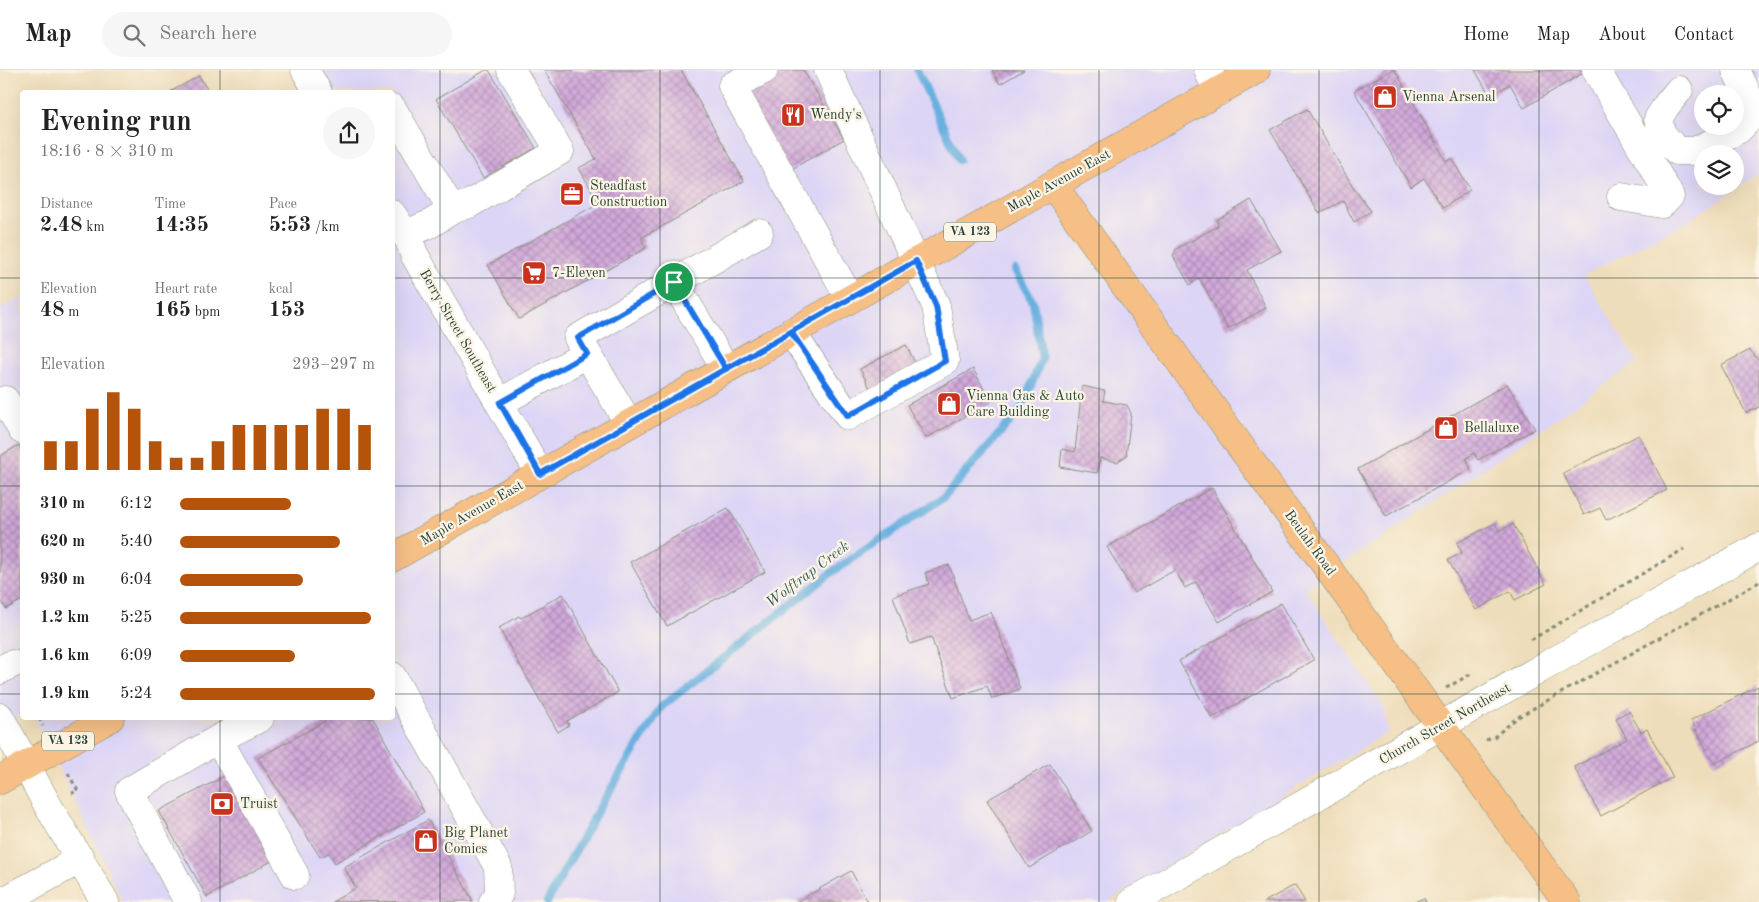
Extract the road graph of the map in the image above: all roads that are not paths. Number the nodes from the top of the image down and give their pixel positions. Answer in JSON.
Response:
{"nodes":[{"id":1,"x":305,"y":70,"type":"edge"},
{"id":2,"x":511,"y":70,"type":"edge"},
{"id":3,"x":764,"y":70,"type":"edge"},
{"id":4,"x":828,"y":70,"type":"edge"},
{"id":5,"x":1256,"y":70,"type":"edge"},
{"id":6,"x":1596,"y":70,"type":"edge"},
{"id":7,"x":1736,"y":70,"type":"edge"},
{"id":8,"x":1213,"y":81,"type":"edge"},
{"id":9,"x":317,"y":90,"type":"edge"},
{"id":10,"x":1679,"y":90,"type":"dead end"},
{"id":11,"x":395,"y":113,"type":"edge"},
{"id":12,"x":1053,"y":185,"type":"junction"},
{"id":13,"x":1621,"y":197,"type":"dead end"},
{"id":14,"x":452,"y":210,"type":"junction"},
{"id":15,"x":399,"y":224,"type":"edge"},
{"id":16,"x":759,"y":233,"type":"dead end"},
{"id":17,"x":916,"y":261,"type":"junction"},
{"id":18,"x":674,"y":282,"type":"junction"},
{"id":19,"x":850,"y":299,"type":"junction"},
{"id":20,"x":791,"y":332,"type":"junction"},
{"id":21,"x":587,"y":354,"type":"junction"},
{"id":22,"x":726,"y":369,"type":"junction"},
{"id":23,"x":5,"y":400,"type":"dead end"},
{"id":24,"x":500,"y":403,"type":"junction"},
{"id":25,"x":629,"y":424,"type":"junction"},
{"id":26,"x":20,"y":426,"type":"edge"},
{"id":27,"x":540,"y":474,"type":"junction"},
{"id":28,"x":1759,"y":547,"type":"edge"},
{"id":29,"x":395,"y":556,"type":"edge"},
{"id":30,"x":395,"y":681,"type":"edge"},
{"id":31,"x":0,"y":717,"type":"edge"},
{"id":32,"x":106,"y":720,"type":"edge"},
{"id":33,"x":256,"y":720,"type":"edge"},
{"id":34,"x":1441,"y":726,"type":"junction"},
{"id":35,"x":218,"y":739,"type":"junction"},
{"id":36,"x":26,"y":766,"type":"junction"},
{"id":37,"x":0,"y":780,"type":"edge"},
{"id":38,"x":81,"y":859,"type":"junction"},
{"id":39,"x":295,"y":875,"type":"dead end"},
{"id":40,"x":2,"y":902,"type":"edge"},
{"id":41,"x":105,"y":902,"type":"edge"},
{"id":42,"x":188,"y":902,"type":"edge"},
{"id":43,"x":493,"y":902,"type":"edge"},
{"id":44,"x":1132,"y":902,"type":"edge"},
{"id":45,"x":1567,"y":902,"type":"edge"}],
"edges":[{"from":1,"to":9,"type":"street"},
{"from":2,"to":14,"type":"street"},
{"from":3,"to":19,"type":"street"},
{"from":4,"to":17,"type":"street"},
{"from":5,"to":8,"type":"main road","name":"Maple Avenue East","number":"VA 123"},
{"from":6,"to":13,"type":"street"},
{"from":7,"to":10,"type":"street"},
{"from":8,"to":12,"type":"main road","name":"Maple Avenue East","number":"VA 123"},
{"from":11,"to":14,"type":"street"},
{"from":12,"to":17,"type":"main road","name":"Maple Avenue East","number":"VA 123"},
{"from":12,"to":34,"type":"main road","name":"Beulah Road"},
{"from":14,"to":15,"type":"street"},
{"from":15,"to":24,"type":"street","name":"Berry Street Southeast"},
{"from":16,"to":18,"type":"street"},
{"from":17,"to":19,"type":"main road","name":"Maple Avenue East","number":"VA 123"},
{"from":17,"to":20,"type":"street"},
{"from":18,"to":21,"type":"street"},
{"from":18,"to":22,"type":"street"},
{"from":19,"to":20,"type":"main road","name":"Maple Avenue East","number":"VA 123"},
{"from":20,"to":22,"type":"main road","name":"Maple Avenue East","number":"VA 123"},
{"from":21,"to":24,"type":"street"},
{"from":21,"to":25,"type":"street"},
{"from":22,"to":25,"type":"main road","name":"Maple Avenue East","number":"VA 123"},
{"from":23,"to":26,"type":"street"},
{"from":24,"to":27,"type":"street","name":"Berry Street Southeast"},
{"from":25,"to":27,"type":"main road","name":"Maple Avenue East","number":"VA 123"},
{"from":27,"to":29,"type":"main road","name":"Maple Avenue East","number":"VA 123"},
{"from":28,"to":34,"type":"street","name":"Church Street Northeast"},
{"from":30,"to":43,"type":"street"},
{"from":31,"to":36,"type":"street"},
{"from":32,"to":36,"type":"main road","number":"VA 123"},
{"from":33,"to":35,"type":"street"},
{"from":34,"to":44,"type":"street","name":"Church Street Northeast"},
{"from":34,"to":45,"type":"main road","name":"Beulah Road"},
{"from":35,"to":39,"type":"street"},
{"from":35,"to":42,"type":"street"},
{"from":36,"to":37,"type":"main road","number":"VA 123"},
{"from":36,"to":38,"type":"street"},
{"from":38,"to":40,"type":"street"},
{"from":38,"to":41,"type":"street"}]}
